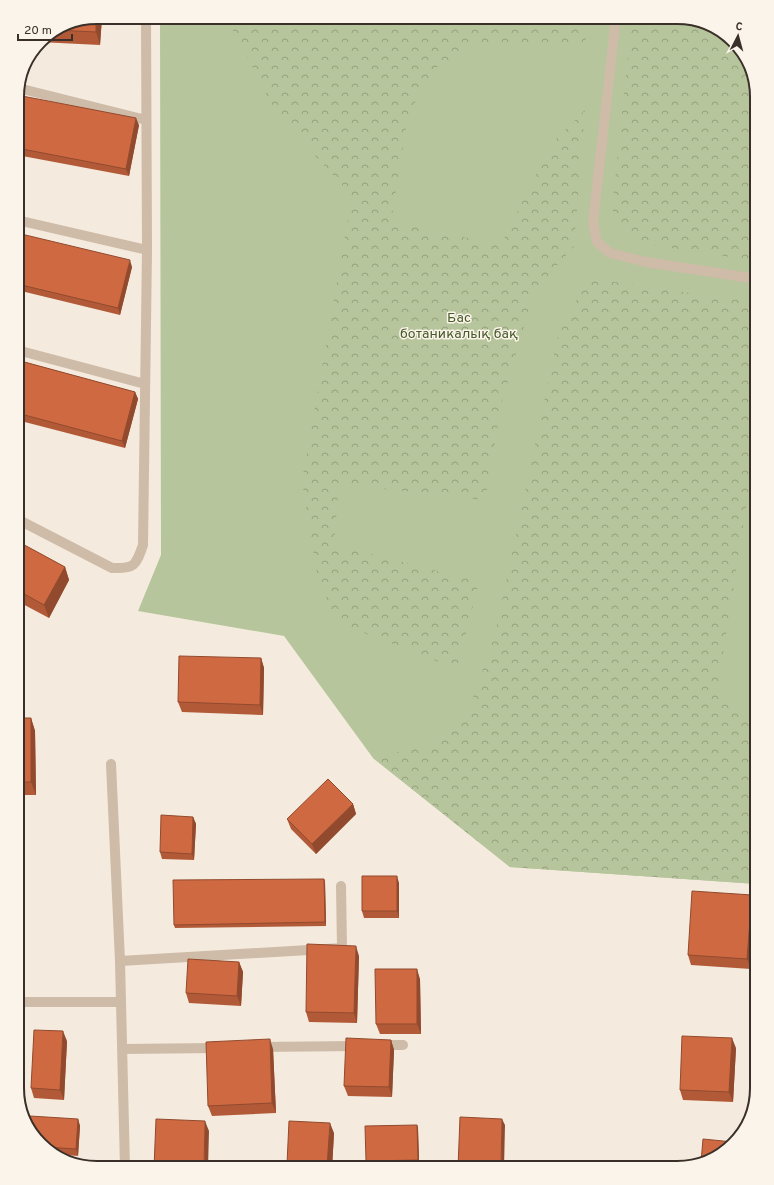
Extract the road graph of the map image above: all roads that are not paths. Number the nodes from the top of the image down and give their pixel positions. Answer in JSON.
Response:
{"nodes":[{"id":1,"x":146,"y":24,"type":"edge"},
{"id":2,"x":615,"y":24,"type":"edge"},
{"id":3,"x":24,"y":90,"type":"edge"},
{"id":4,"x":146,"y":120,"type":"junction"},
{"id":5,"x":24,"y":222,"type":"edge"},
{"id":6,"x":147,"y":250,"type":"junction"},
{"id":7,"x":750,"y":278,"type":"edge"},
{"id":8,"x":24,"y":352,"type":"edge"},
{"id":9,"x":145,"y":384,"type":"junction"},
{"id":10,"x":24,"y":523,"type":"edge"},
{"id":11,"x":111,"y":764,"type":"dead end"},
{"id":12,"x":341,"y":886,"type":"dead end"},
{"id":13,"x":120,"y":961,"type":"junction"},
{"id":14,"x":24,"y":1002,"type":"edge"},
{"id":15,"x":121,"y":1002,"type":"junction"},
{"id":16,"x":403,"y":1045,"type":"dead end"},
{"id":17,"x":247,"y":1047,"type":"edge"},
{"id":18,"x":232,"y":1048,"type":"edge"},
{"id":19,"x":122,"y":1049,"type":"junction"},
{"id":20,"x":125,"y":1161,"type":"edge"}],
"edges":[{"from":1,"to":4,"type":"street"},
{"from":2,"to":7,"type":"street"},
{"from":3,"to":4,"type":"street"},
{"from":4,"to":6,"type":"street"},
{"from":5,"to":6,"type":"street"},
{"from":6,"to":9,"type":"street"},
{"from":8,"to":9,"type":"street"},
{"from":9,"to":10,"type":"street"},
{"from":11,"to":13,"type":"street"},
{"from":12,"to":13,"type":"street"},
{"from":13,"to":15,"type":"street"},
{"from":14,"to":15,"type":"street"},
{"from":15,"to":19,"type":"street"},
{"from":16,"to":17,"type":"street"},
{"from":18,"to":19,"type":"street"},
{"from":19,"to":20,"type":"street"}]}
